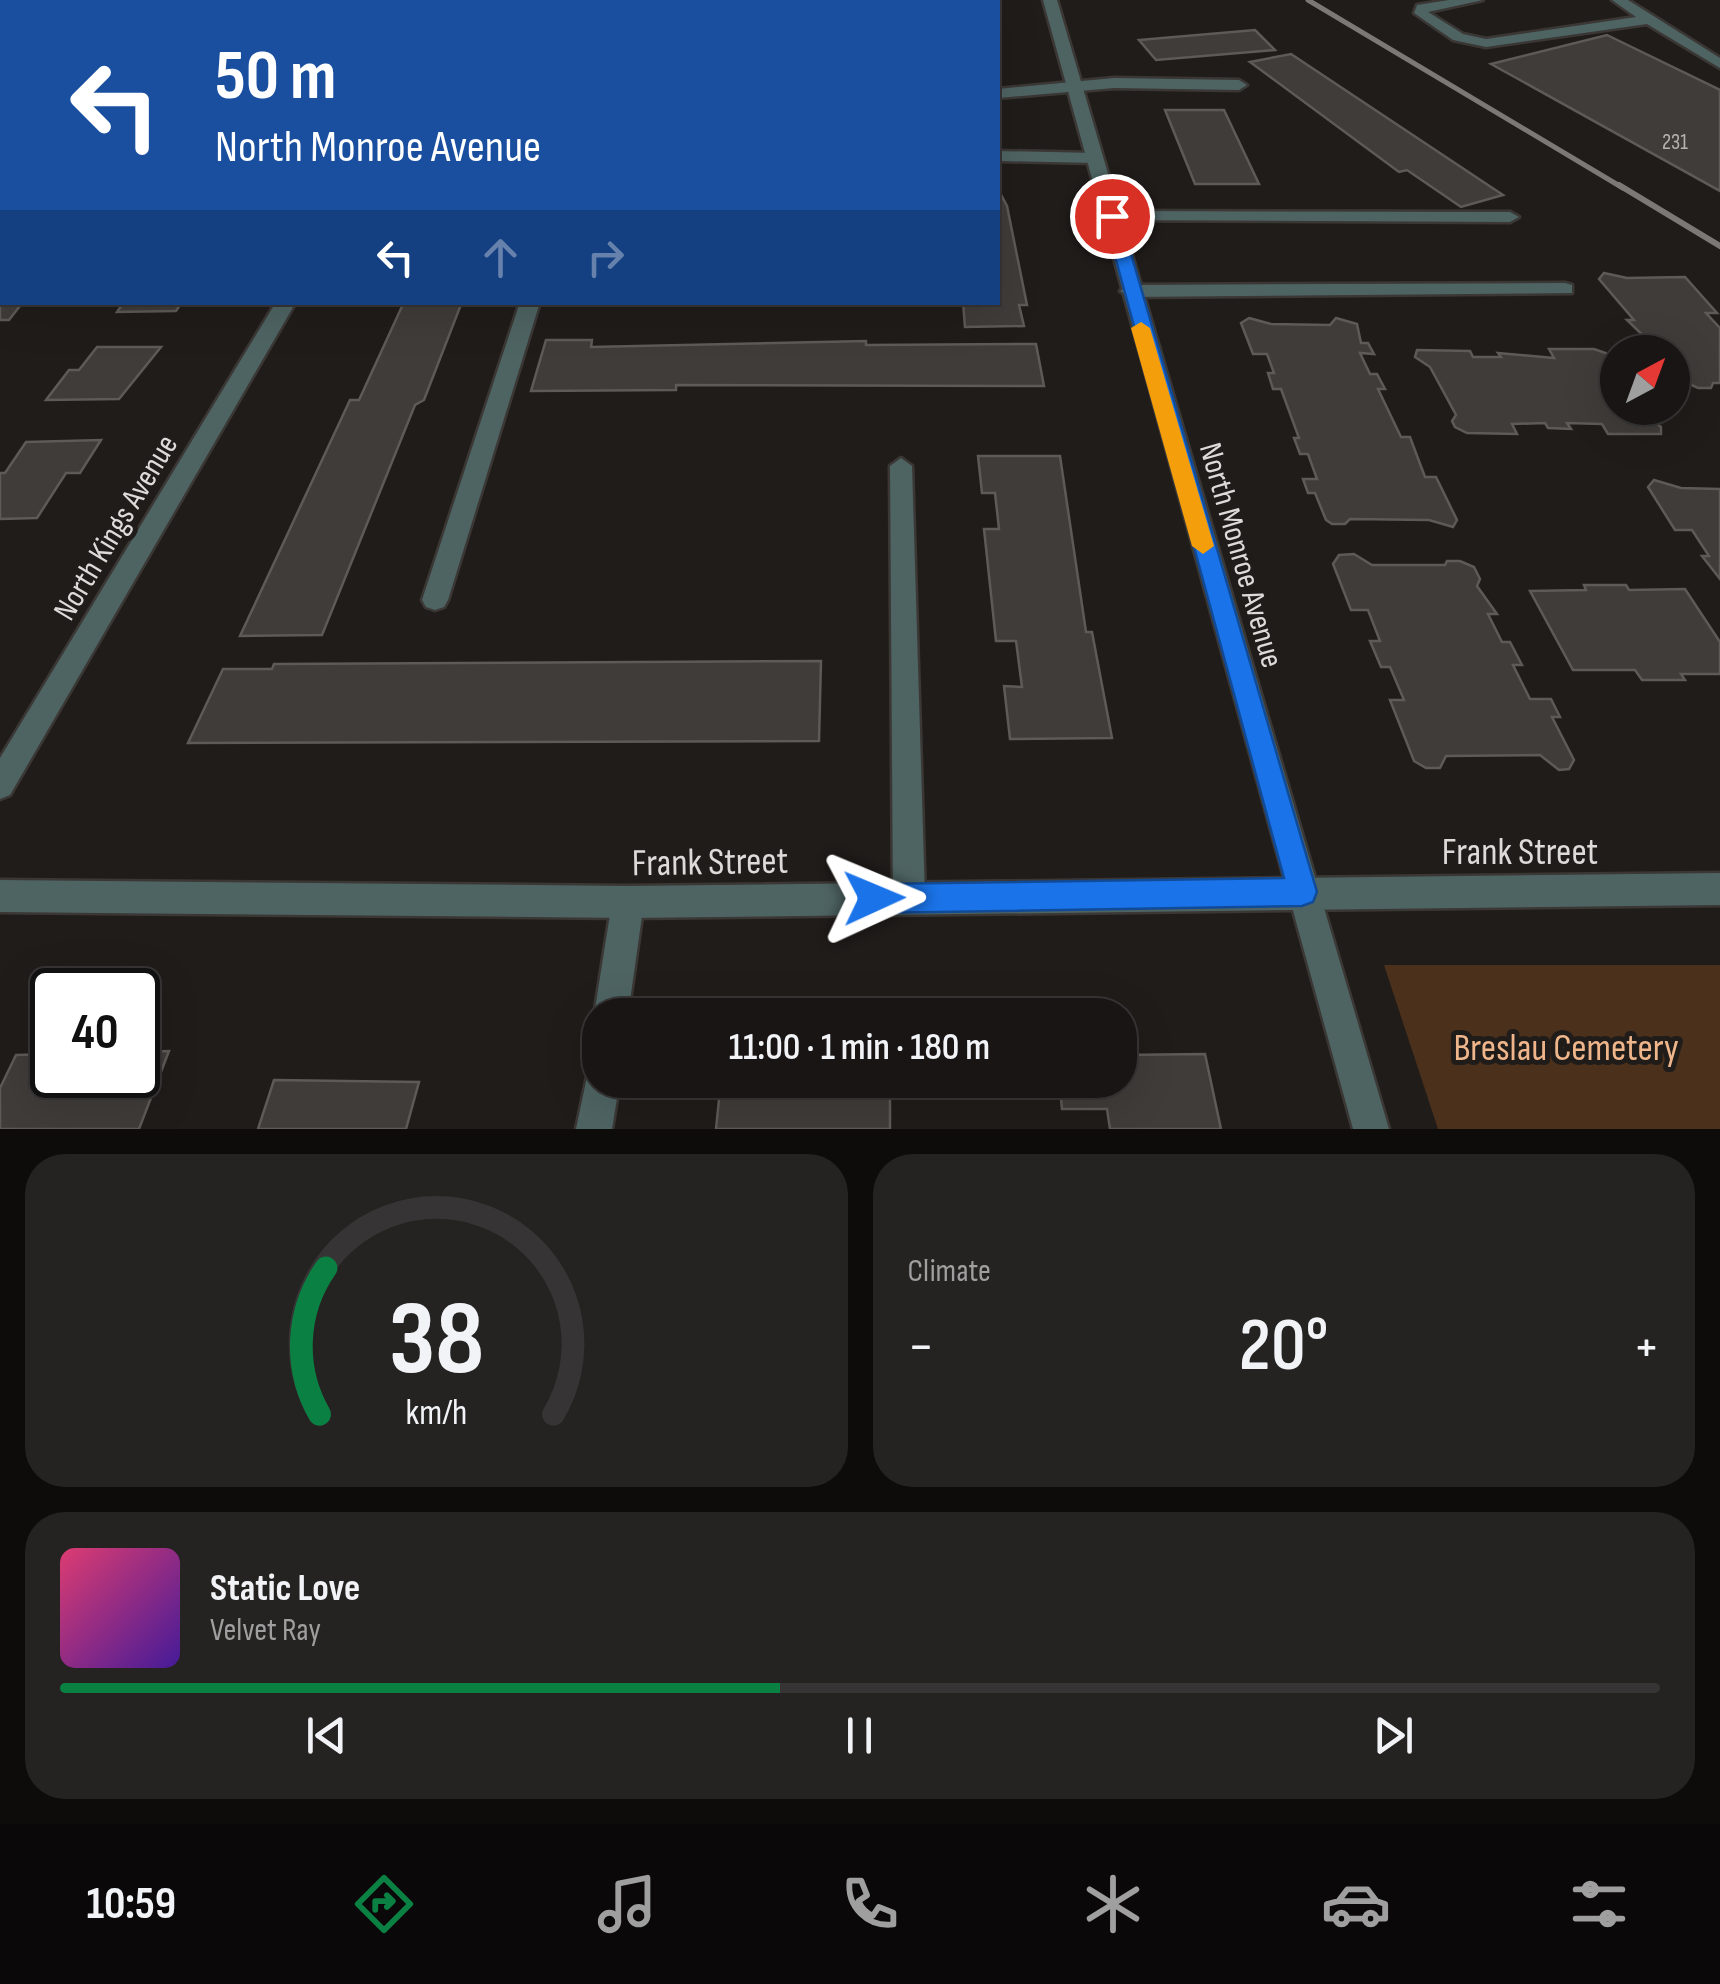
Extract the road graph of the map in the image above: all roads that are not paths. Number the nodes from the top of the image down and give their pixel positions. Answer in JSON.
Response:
{"nodes":[{"id":1,"x":1050,"y":0,"type":"edge"},
{"id":2,"x":1476,"y":0,"type":"edge"},
{"id":3,"x":1619,"y":0,"type":"edge"},
{"id":4,"x":1648,"y":19,"type":"junction"},
{"id":5,"x":1720,"y":64,"type":"edge"},
{"id":6,"x":1238,"y":85,"type":"dead end"},
{"id":7,"x":1075,"y":88,"type":"junction"},
{"id":8,"x":1000,"y":94,"type":"edge"},
{"id":9,"x":1000,"y":156,"type":"edge"},
{"id":10,"x":1095,"y":158,"type":"junction"},
{"id":11,"x":1112,"y":216,"type":"junction"},
{"id":12,"x":1510,"y":217,"type":"dead end"},
{"id":13,"x":1565,"y":288,"type":"dead end"},
{"id":14,"x":1130,"y":291,"type":"junction"},
{"id":15,"x":284,"y":305,"type":"edge"},
{"id":16,"x":529,"y":305,"type":"edge"},
{"id":17,"x":901,"y":466,"type":"dead end"},
{"id":18,"x":435,"y":600,"type":"dead end"},
{"id":19,"x":0,"y":784,"type":"edge"},
{"id":20,"x":1720,"y":889,"type":"edge"},
{"id":21,"x":1302,"y":892,"type":"junction"},
{"id":22,"x":0,"y":896,"type":"edge"},
{"id":23,"x":909,"y":898,"type":"junction"},
{"id":24,"x":628,"y":902,"type":"junction"},
{"id":25,"x":614,"y":998,"type":"edge"},
{"id":26,"x":599,"y":1098,"type":"edge"},
{"id":27,"x":594,"y":1129,"type":"edge"},
{"id":28,"x":1371,"y":1129,"type":"edge"}],
"edges":[{"from":1,"to":7,"type":"street","name":"North Monroe Avenue"},
{"from":2,"to":4,"type":"street"},
{"from":3,"to":4,"type":"street"},
{"from":4,"to":5,"type":"street"},
{"from":6,"to":7,"type":"street"},
{"from":7,"to":8,"type":"street"},
{"from":7,"to":10,"type":"street","name":"North Monroe Avenue"},
{"from":9,"to":10,"type":"street"},
{"from":10,"to":11,"type":"street","name":"North Monroe Avenue"},
{"from":11,"to":12,"type":"street"},
{"from":11,"to":14,"type":"street","name":"North Monroe Avenue"},
{"from":13,"to":14,"type":"street"},
{"from":14,"to":21,"type":"street","name":"North Monroe Avenue"},
{"from":15,"to":19,"type":"street","name":"North Kings Avenue"},
{"from":16,"to":18,"type":"street"},
{"from":17,"to":23,"type":"street"},
{"from":20,"to":21,"type":"street","name":"Frank Street"},
{"from":21,"to":23,"type":"street","name":"Frank Street"},
{"from":21,"to":28,"type":"street","name":"North Monroe Avenue"},
{"from":22,"to":24,"type":"street","name":"Frank Street"},
{"from":23,"to":24,"type":"street","name":"Frank Street"},
{"from":24,"to":25,"type":"street"},
{"from":26,"to":27,"type":"street"}]}
